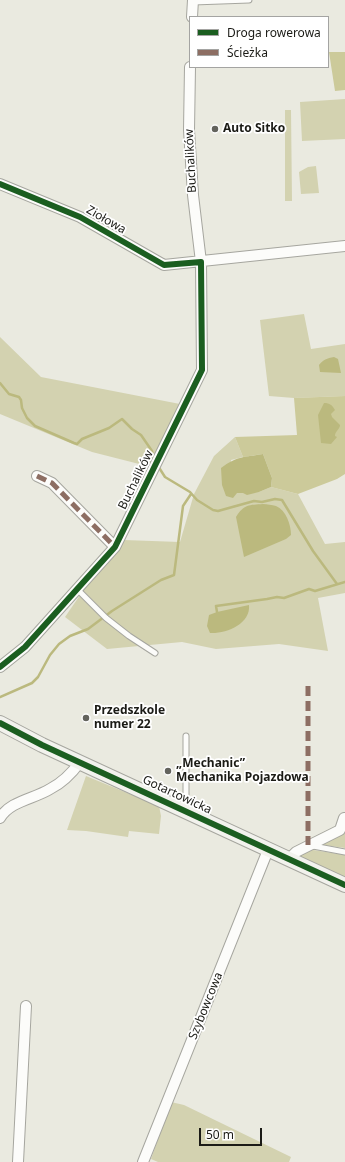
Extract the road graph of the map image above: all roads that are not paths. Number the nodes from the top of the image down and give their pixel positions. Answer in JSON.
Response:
{"nodes":[{"id":1,"x":249,"y":0,"type":"edge"},
{"id":2,"x":193,"y":1,"type":"edge"},
{"id":3,"x":192,"y":16,"type":"edge"},
{"id":4,"x":190,"y":68,"type":"edge"},
{"id":5,"x":0,"y":184,"type":"edge"},
{"id":6,"x":345,"y":246,"type":"edge"},
{"id":7,"x":201,"y":262,"type":"junction"},
{"id":8,"x":37,"y":476,"type":"dead end"},
{"id":9,"x":115,"y":547,"type":"junction"},
{"id":10,"x":77,"y":589,"type":"junction"},
{"id":11,"x":155,"y":653,"type":"dead end"},
{"id":12,"x":0,"y":667,"type":"edge"},
{"id":13,"x":0,"y":723,"type":"edge"},
{"id":14,"x":186,"y":736,"type":"dead end"},
{"id":15,"x":80,"y":762,"type":"junction"},
{"id":16,"x":183,"y":810,"type":"junction"},
{"id":17,"x":0,"y":818,"type":"edge"},
{"id":18,"x":344,"y":818,"type":"edge"},
{"id":19,"x":308,"y":845,"type":"junction"},
{"id":20,"x":268,"y":850,"type":"junction"},
{"id":21,"x":345,"y":852,"type":"edge"},
{"id":22,"x":289,"y":859,"type":"junction"},
{"id":23,"x":345,"y":885,"type":"edge"},
{"id":24,"x":26,"y":1006,"type":"dead end"},
{"id":25,"x":18,"y":1162,"type":"edge"},
{"id":26,"x":143,"y":1162,"type":"edge"}],
"edges":[{"from":1,"to":2,"type":"lane"},
{"from":2,"to":3,"type":"street"},
{"from":4,"to":7,"type":"street","name":"Buchalików"},
{"from":5,"to":7,"type":"street","name":"Ziołowa"},
{"from":6,"to":7,"type":"street","name":"Ziołowa"},
{"from":7,"to":9,"type":"street","name":"Buchalików"},
{"from":8,"to":9,"type":"street"},
{"from":9,"to":10,"type":"street","name":"Buchalików"},
{"from":10,"to":11,"type":"lane"},
{"from":10,"to":12,"type":"street","name":"Buchalików"},
{"from":13,"to":15,"type":"street","name":"Gotartowicka"},
{"from":14,"to":16,"type":"lane"},
{"from":15,"to":16,"type":"street","name":"Gotartowicka"},
{"from":15,"to":17,"type":"street"},
{"from":16,"to":20,"type":"street","name":"Gotartowicka"},
{"from":18,"to":19,"type":"street"},
{"from":19,"to":21,"type":"lane"},
{"from":19,"to":22,"type":"street"},
{"from":20,"to":22,"type":"street","name":"Gotartowicka"},
{"from":20,"to":26,"type":"street","name":"Szybowcowa"},
{"from":22,"to":23,"type":"street","name":"Gotartowicka"},
{"from":24,"to":25,"type":"street"}]}
